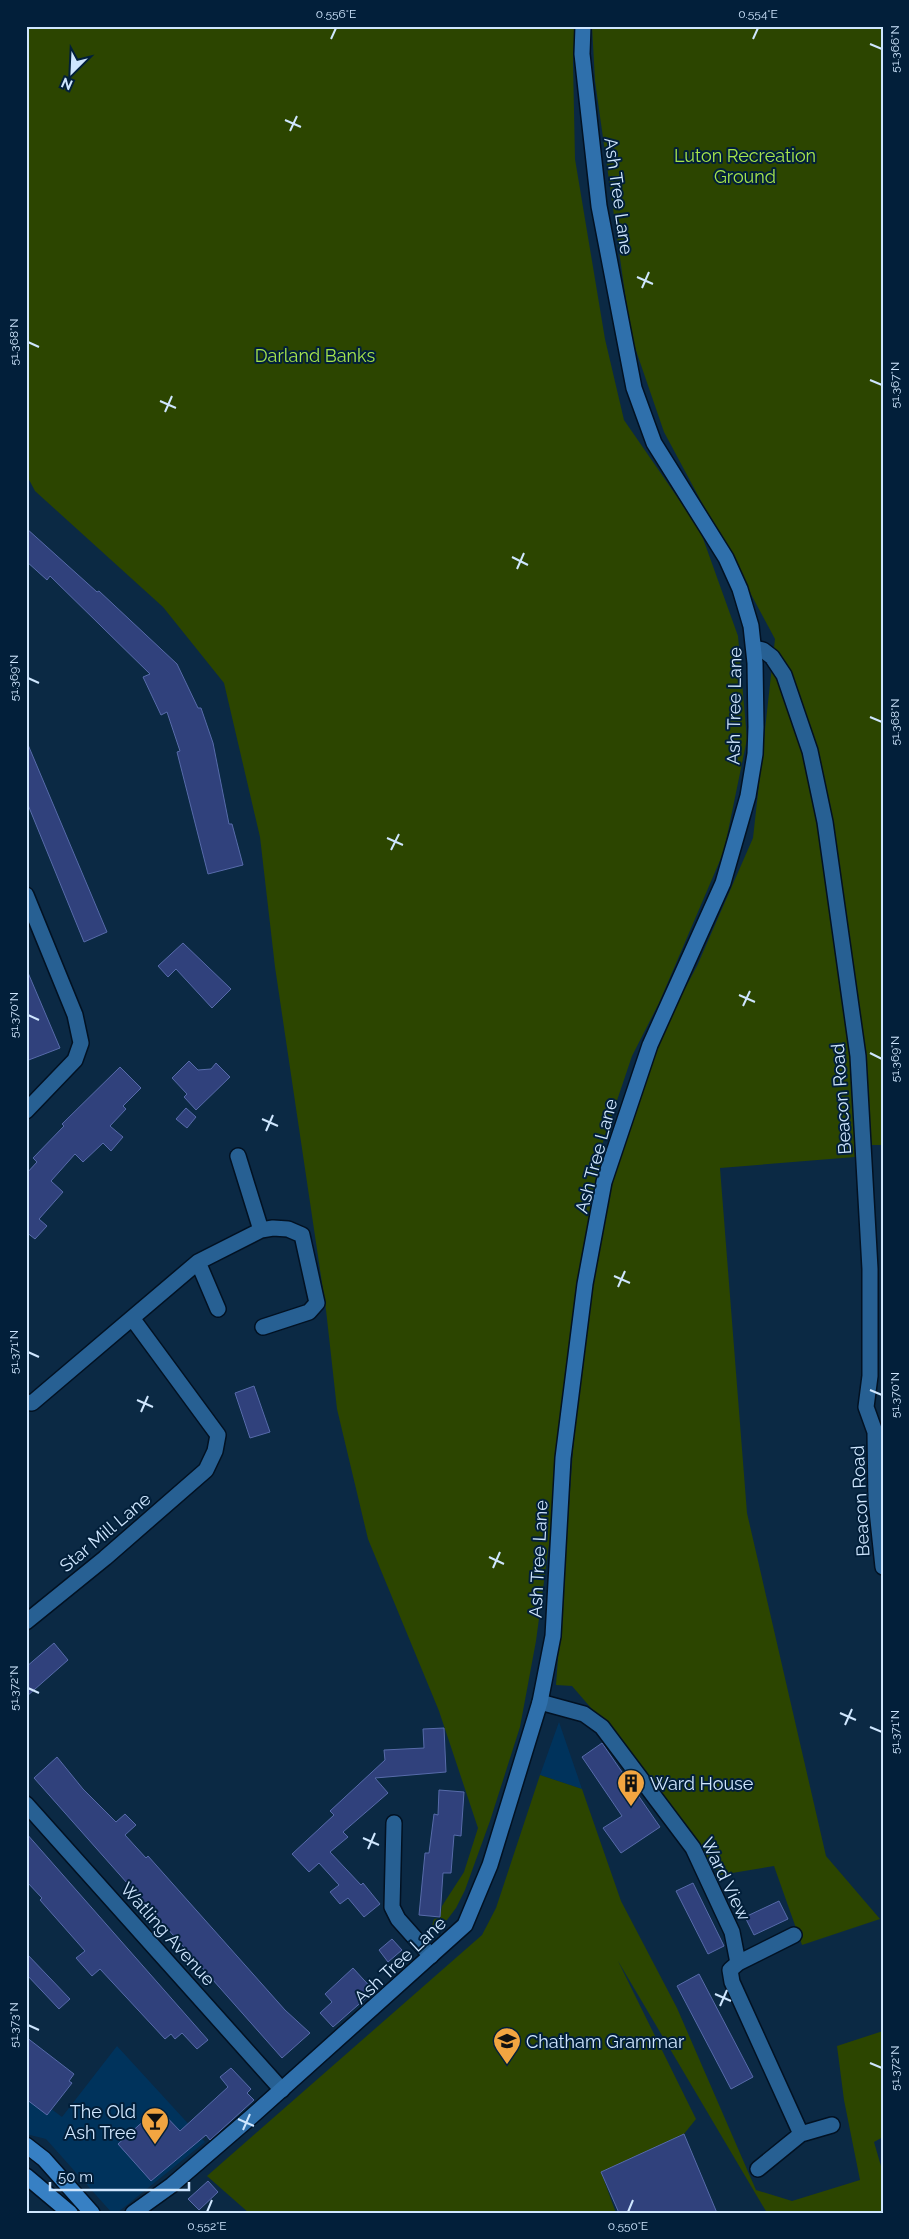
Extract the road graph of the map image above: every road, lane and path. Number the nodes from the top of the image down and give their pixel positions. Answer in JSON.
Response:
{"nodes":[{"id":1,"x":583,"y":26,"type":"edge"},
{"id":2,"x":754,"y":648,"type":"junction"},
{"id":3,"x":26,"y":895,"type":"edge"},
{"id":4,"x":26,"y":1111,"type":"edge"},
{"id":5,"x":238,"y":1156,"type":"dead end"},
{"id":6,"x":260,"y":1230,"type":"junction"},
{"id":7,"x":198,"y":1262,"type":"junction"},
{"id":8,"x":218,"y":1309,"type":"dead end"},
{"id":9,"x":132,"y":1318,"type":"junction"},
{"id":10,"x":263,"y":1327,"type":"dead end"},
{"id":11,"x":26,"y":1402,"type":"edge"},
{"id":12,"x":883,"y":1567,"type":"edge"},
{"id":13,"x":26,"y":1622,"type":"edge"},
{"id":14,"x":540,"y":1702,"type":"junction"},
{"id":15,"x":26,"y":1804,"type":"edge"},
{"id":16,"x":394,"y":1823,"type":"dead end"},
{"id":17,"x":794,"y":1935,"type":"dead end"},
{"id":18,"x":431,"y":1956,"type":"junction"},
{"id":19,"x":738,"y":1963,"type":"junction"},
{"id":20,"x":282,"y":2090,"type":"junction"},
{"id":21,"x":832,"y":2125,"type":"dead end"},
{"id":22,"x":801,"y":2134,"type":"junction"},
{"id":23,"x":26,"y":2145,"type":"edge"},
{"id":24,"x":758,"y":2169,"type":"dead end"},
{"id":25,"x":30,"y":2183,"type":"edge"},
{"id":26,"x":70,"y":2213,"type":"edge"},
{"id":27,"x":92,"y":2213,"type":"edge"},
{"id":28,"x":132,"y":2213,"type":"edge"}],
"edges":[{"from":1,"to":2,"type":"street","name":"Ash Tree Lane"},
{"from":2,"to":12,"type":"street","name":"Beacon Road"},
{"from":2,"to":14,"type":"street","name":"Ash Tree Lane"},
{"from":3,"to":4,"type":"street"},
{"from":5,"to":6,"type":"street"},
{"from":6,"to":7,"type":"street"},
{"from":6,"to":10,"type":"street"},
{"from":7,"to":8,"type":"street"},
{"from":7,"to":9,"type":"street"},
{"from":9,"to":11,"type":"street"},
{"from":9,"to":13,"type":"street","name":"Star Mill Lane"},
{"from":14,"to":18,"type":"street","name":"Ash Tree Lane"},
{"from":14,"to":19,"type":"street","name":"Ward View"},
{"from":15,"to":20,"type":"street","name":"Watling Avenue"},
{"from":16,"to":18,"type":"street"},
{"from":17,"to":19,"type":"street"},
{"from":18,"to":20,"type":"street","name":"Ash Tree Lane"},
{"from":19,"to":22,"type":"street","name":"Ward View"},
{"from":20,"to":28,"type":"street","name":"Ash Tree Lane"},
{"from":21,"to":22,"type":"street"},
{"from":22,"to":24,"type":"street"},
{"from":23,"to":27,"type":"main road"},
{"from":25,"to":26,"type":"main road"}]}
